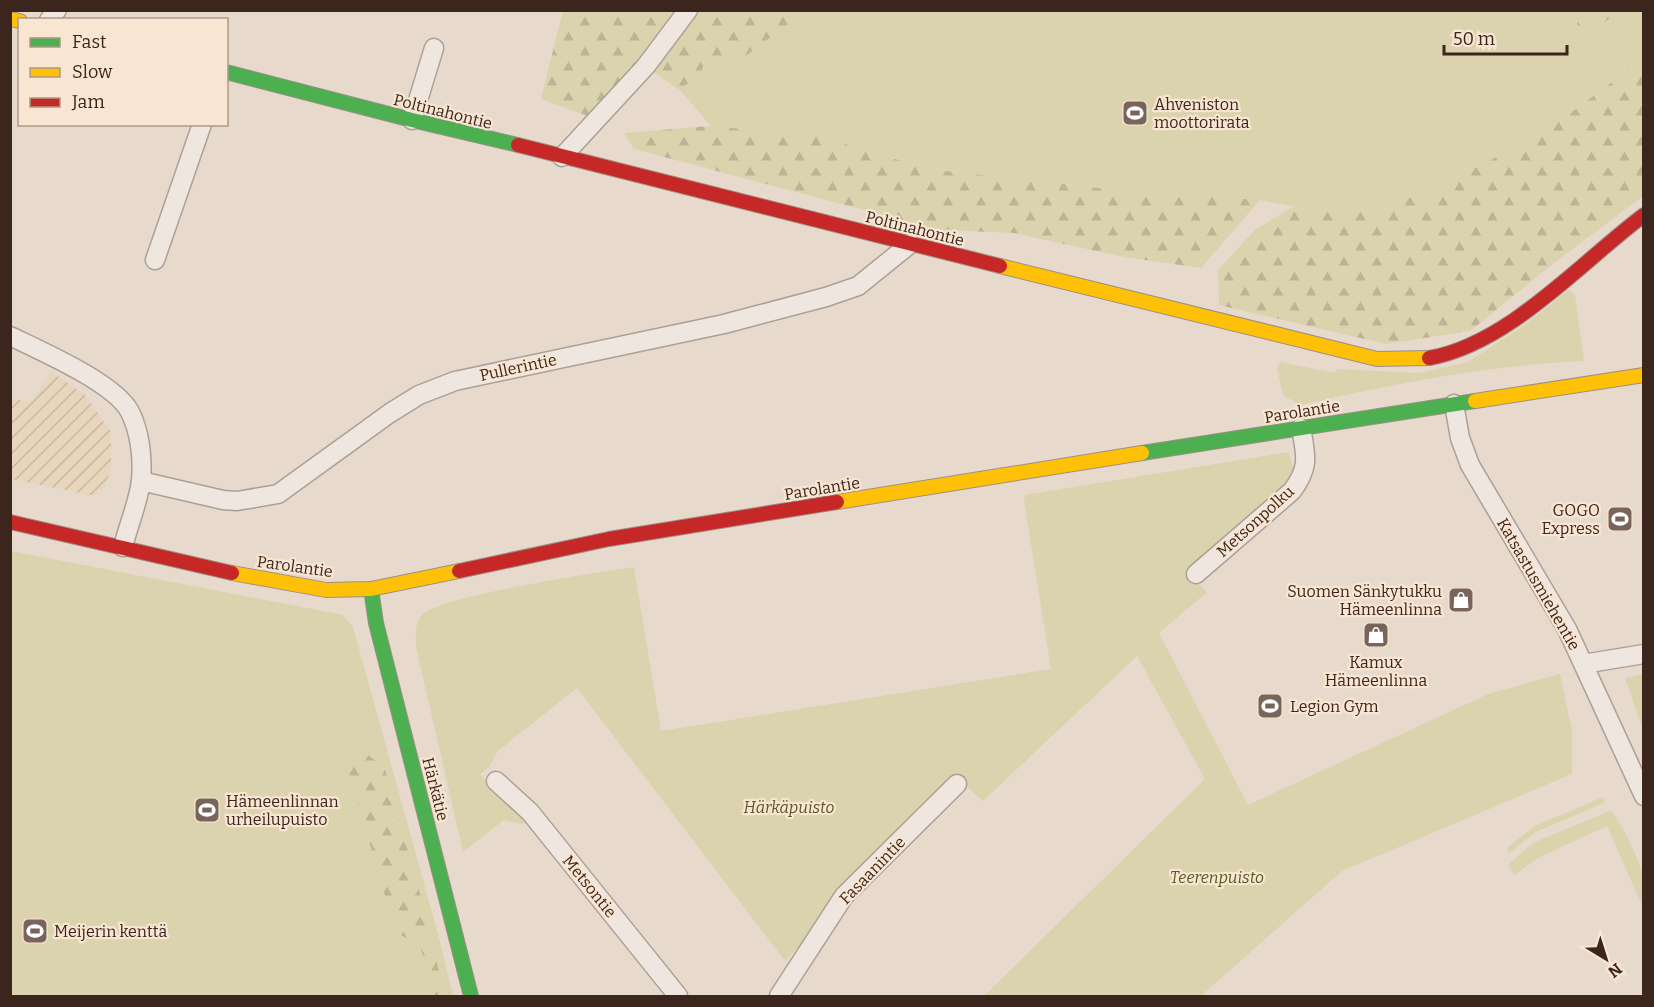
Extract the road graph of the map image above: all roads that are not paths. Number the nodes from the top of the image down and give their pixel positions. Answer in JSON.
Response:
{"nodes":[{"id":1,"x":688,"y":10,"type":"edge"},
{"id":2,"x":434,"y":48,"type":"dead end"},
{"id":3,"x":228,"y":73,"type":"edge"},
{"id":4,"x":412,"y":120,"type":"junction"},
{"id":5,"x":201,"y":126,"type":"edge"},
{"id":6,"x":562,"y":157,"type":"junction"},
{"id":7,"x":1644,"y":215,"type":"edge"},
{"id":8,"x":910,"y":244,"type":"junction"},
{"id":9,"x":155,"y":260,"type":"dead end"},
{"id":10,"x":10,"y":336,"type":"edge"},
{"id":11,"x":1644,"y":375,"type":"edge"},
{"id":12,"x":1454,"y":404,"type":"junction"},
{"id":13,"x":1301,"y":428,"type":"junction"},
{"id":14,"x":141,"y":481,"type":"junction"},
{"id":15,"x":10,"y":522,"type":"edge"},
{"id":16,"x":123,"y":547,"type":"junction"},
{"id":17,"x":1196,"y":574,"type":"dead end"},
{"id":18,"x":371,"y":589,"type":"junction"},
{"id":19,"x":1644,"y":654,"type":"edge"},
{"id":20,"x":1583,"y":664,"type":"junction"},
{"id":21,"x":496,"y":781,"type":"dead end"},
{"id":22,"x":957,"y":784,"type":"dead end"},
{"id":23,"x":1644,"y":796,"type":"edge"},
{"id":24,"x":471,"y":996,"type":"edge"},
{"id":25,"x":678,"y":996,"type":"edge"},
{"id":26,"x":779,"y":996,"type":"edge"}],
"edges":[{"from":1,"to":6,"type":"street"},
{"from":2,"to":4,"type":"street"},
{"from":3,"to":4,"type":"main road","name":"Poltinahontie"},
{"from":4,"to":6,"type":"main road","name":"Poltinahontie"},
{"from":5,"to":9,"type":"street"},
{"from":6,"to":8,"type":"main road","name":"Poltinahontie"},
{"from":7,"to":8,"type":"main road","name":"Poltinahontie"},
{"from":8,"to":14,"type":"street","name":"Pullerintie"},
{"from":10,"to":14,"type":"street"},
{"from":11,"to":12,"type":"main road","name":"Parolantie"},
{"from":12,"to":13,"type":"main road","name":"Parolantie"},
{"from":12,"to":20,"type":"street","name":"Katsastusmiehentie"},
{"from":13,"to":17,"type":"street","name":"Metsonpolku"},
{"from":13,"to":18,"type":"main road","name":"Parolantie"},
{"from":14,"to":16,"type":"street"},
{"from":15,"to":16,"type":"main road","name":"Parolantie"},
{"from":16,"to":18,"type":"main road","name":"Parolantie"},
{"from":18,"to":24,"type":"main road","name":"Härkätie"},
{"from":19,"to":20,"type":"street"},
{"from":20,"to":23,"type":"street","name":"Katsastusmiehentie"},
{"from":21,"to":25,"type":"street","name":"Metsontie"},
{"from":22,"to":26,"type":"street","name":"Fasaanintie"}]}
